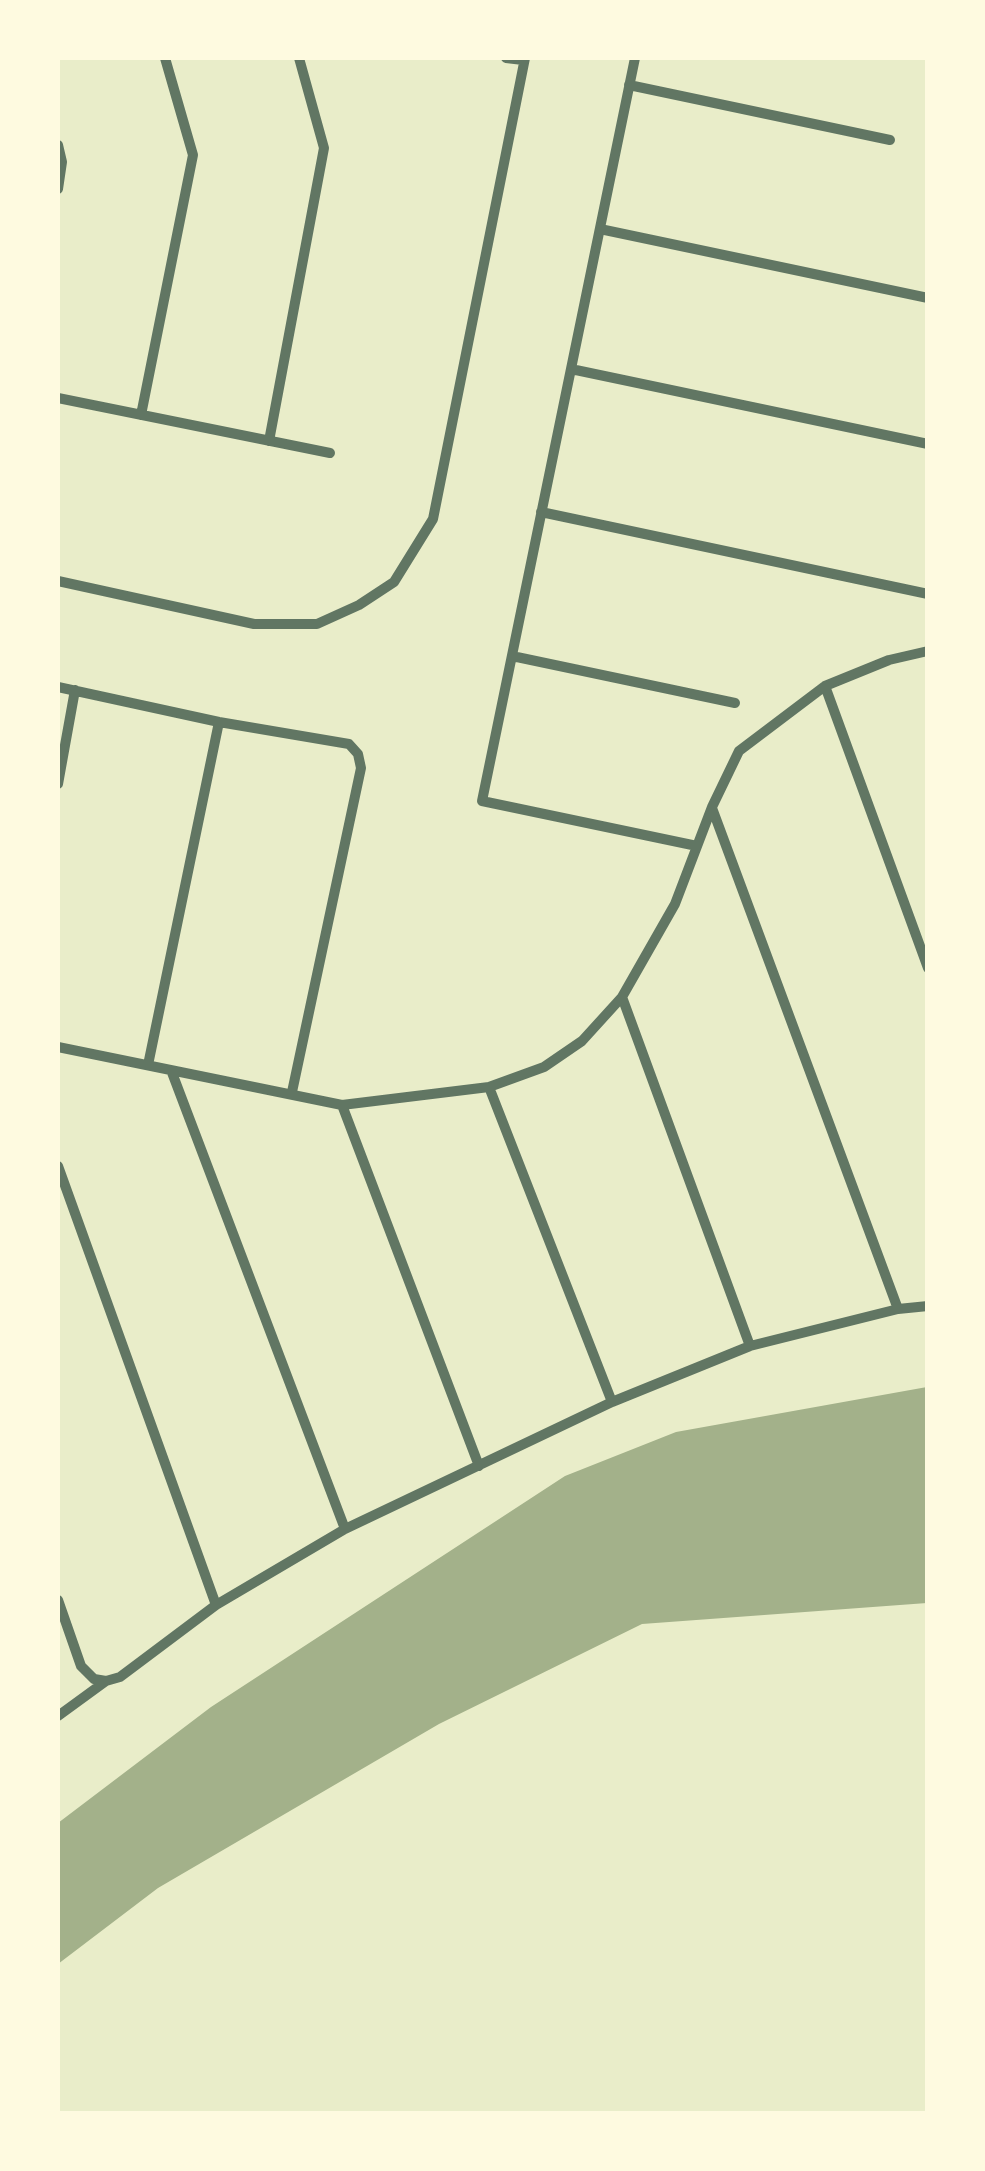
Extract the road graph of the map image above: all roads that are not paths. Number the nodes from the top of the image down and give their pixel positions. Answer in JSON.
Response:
{"nodes":[{"id":1,"x":165,"y":58,"type":"edge"},
{"id":2,"x":299,"y":58,"type":"edge"},
{"id":3,"x":506,"y":58,"type":"edge"},
{"id":4,"x":635,"y":58,"type":"edge"},
{"id":5,"x":524,"y":59,"type":"edge"},
{"id":6,"x":629,"y":85,"type":"junction"},
{"id":7,"x":890,"y":140,"type":"dead end"},
{"id":8,"x":58,"y":145,"type":"edge"},
{"id":9,"x":58,"y":189,"type":"edge"},
{"id":10,"x":600,"y":229,"type":"junction"},
{"id":11,"x":928,"y":298,"type":"edge"},
{"id":12,"x":570,"y":368,"type":"junction"},
{"id":13,"x":58,"y":398,"type":"edge"},
{"id":14,"x":142,"y":415,"type":"junction"},
{"id":15,"x":269,"y":441,"type":"junction"},
{"id":16,"x":928,"y":444,"type":"edge"},
{"id":17,"x":330,"y":453,"type":"dead end"},
{"id":18,"x":541,"y":512,"type":"junction"},
{"id":19,"x":58,"y":580,"type":"edge"},
{"id":20,"x":928,"y":594,"type":"edge"},
{"id":21,"x":928,"y":650,"type":"edge"},
{"id":22,"x":512,"y":656,"type":"junction"},
{"id":23,"x":824,"y":686,"type":"junction"},
{"id":24,"x":58,"y":687,"type":"edge"},
{"id":25,"x":75,"y":690,"type":"junction"},
{"id":26,"x":735,"y":703,"type":"dead end"},
{"id":27,"x":220,"y":722,"type":"junction"},
{"id":28,"x":58,"y":784,"type":"edge"},
{"id":29,"x":712,"y":807,"type":"junction"},
{"id":30,"x":697,"y":846,"type":"junction"},
{"id":31,"x":928,"y":968,"type":"edge"},
{"id":32,"x":622,"y":997,"type":"junction"},
{"id":33,"x":58,"y":1047,"type":"edge"},
{"id":34,"x":148,"y":1065,"type":"junction"},
{"id":35,"x":171,"y":1070,"type":"junction"},
{"id":36,"x":489,"y":1088,"type":"junction"},
{"id":37,"x":292,"y":1092,"type":"junction"},
{"id":38,"x":342,"y":1105,"type":"junction"},
{"id":39,"x":58,"y":1166,"type":"edge"},
{"id":40,"x":928,"y":1306,"type":"edge"},
{"id":41,"x":898,"y":1309,"type":"junction"},
{"id":42,"x":750,"y":1346,"type":"junction"},
{"id":43,"x":612,"y":1402,"type":"junction"},
{"id":44,"x":479,"y":1466,"type":"junction"},
{"id":45,"x":345,"y":1529,"type":"junction"},
{"id":46,"x":58,"y":1600,"type":"edge"},
{"id":47,"x":216,"y":1605,"type":"junction"},
{"id":48,"x":106,"y":1681,"type":"junction"},
{"id":49,"x":58,"y":1716,"type":"edge"}],
"edges":[{"from":1,"to":14,"type":"street"},
{"from":2,"to":15,"type":"street"},
{"from":3,"to":5,"type":"street"},
{"from":4,"to":6,"type":"street"},
{"from":5,"to":19,"type":"street"},
{"from":6,"to":7,"type":"street"},
{"from":6,"to":10,"type":"street"},
{"from":8,"to":9,"type":"street"},
{"from":10,"to":11,"type":"street"},
{"from":10,"to":12,"type":"street"},
{"from":12,"to":16,"type":"street"},
{"from":12,"to":18,"type":"street"},
{"from":13,"to":14,"type":"street"},
{"from":14,"to":15,"type":"street"},
{"from":15,"to":17,"type":"street"},
{"from":18,"to":20,"type":"street"},
{"from":18,"to":22,"type":"street"},
{"from":21,"to":23,"type":"street"},
{"from":22,"to":26,"type":"street"},
{"from":22,"to":30,"type":"street"},
{"from":23,"to":29,"type":"street"},
{"from":23,"to":31,"type":"street"},
{"from":24,"to":25,"type":"street"},
{"from":25,"to":27,"type":"street"},
{"from":25,"to":28,"type":"street"},
{"from":27,"to":34,"type":"street"},
{"from":27,"to":37,"type":"street"},
{"from":29,"to":30,"type":"street"},
{"from":29,"to":41,"type":"street"},
{"from":30,"to":32,"type":"street"},
{"from":32,"to":36,"type":"street"},
{"from":32,"to":42,"type":"street"},
{"from":33,"to":34,"type":"street"},
{"from":34,"to":35,"type":"street"},
{"from":35,"to":37,"type":"street"},
{"from":35,"to":45,"type":"street"},
{"from":36,"to":38,"type":"street"},
{"from":36,"to":43,"type":"street"},
{"from":37,"to":38,"type":"street"},
{"from":38,"to":44,"type":"street"},
{"from":39,"to":47,"type":"street"},
{"from":40,"to":41,"type":"street"},
{"from":41,"to":42,"type":"street"},
{"from":42,"to":43,"type":"street"},
{"from":43,"to":44,"type":"street"},
{"from":44,"to":45,"type":"street"},
{"from":45,"to":47,"type":"street"},
{"from":46,"to":48,"type":"street"},
{"from":47,"to":48,"type":"street"},
{"from":48,"to":49,"type":"street"}]}
